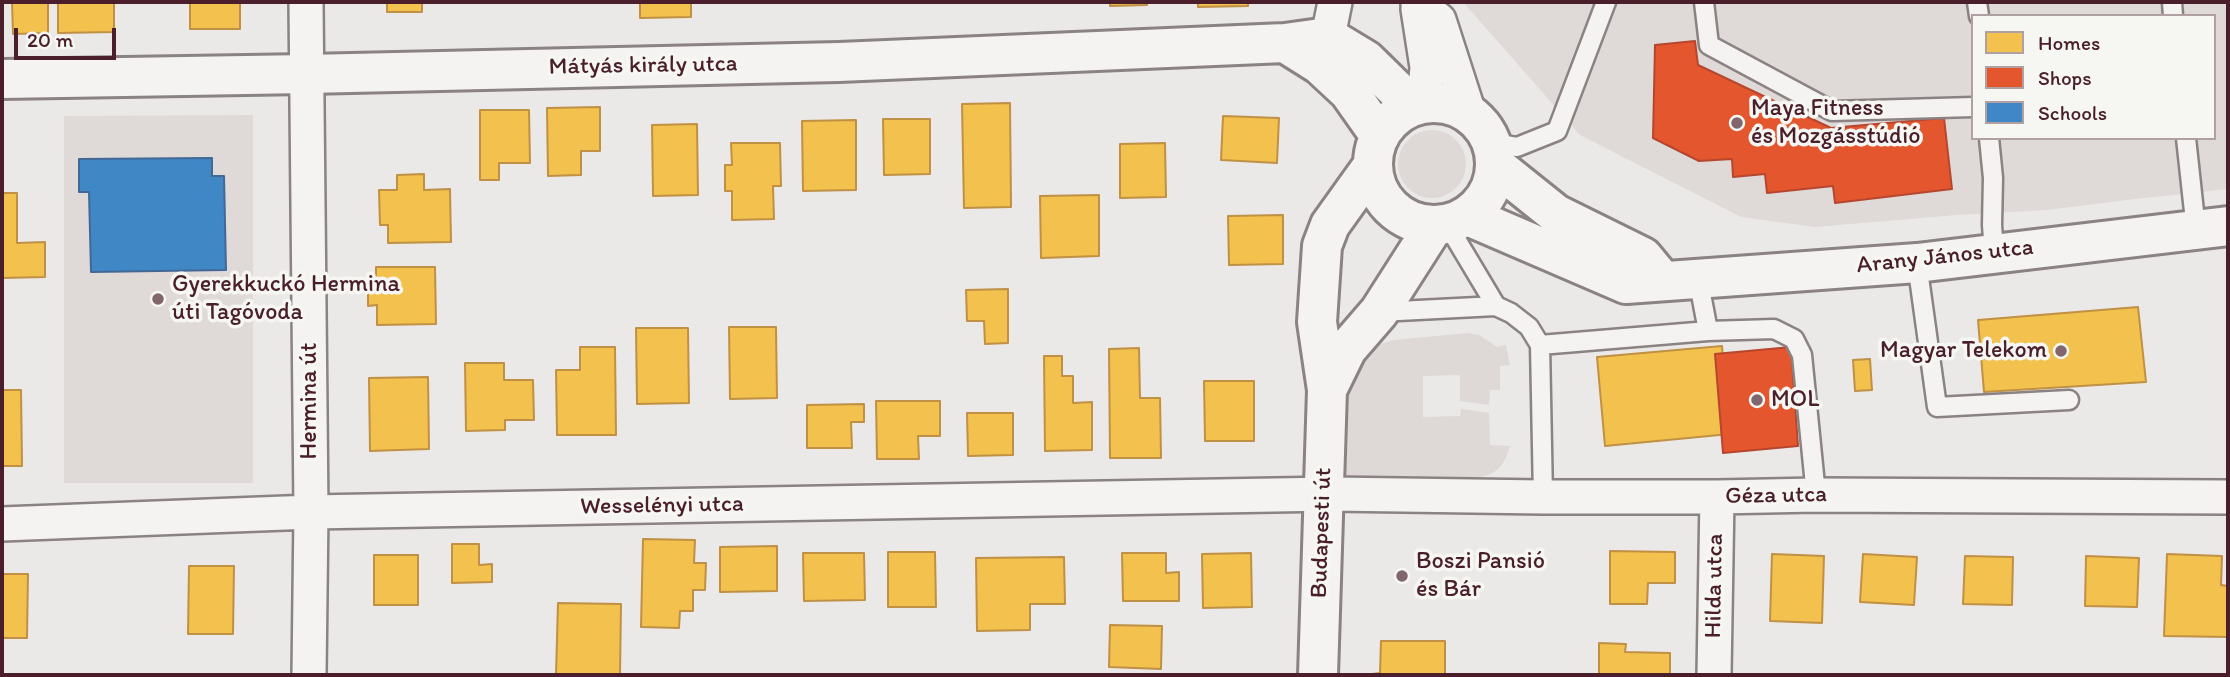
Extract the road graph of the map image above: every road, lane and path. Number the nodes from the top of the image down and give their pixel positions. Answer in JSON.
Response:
{"nodes":[{"id":1,"x":306,"y":2,"type":"edge"},
{"id":2,"x":1606,"y":2,"type":"edge"},
{"id":3,"x":1704,"y":2,"type":"edge"},
{"id":4,"x":1417,"y":3,"type":"edge"},
{"id":5,"x":1332,"y":20,"type":"edge"},
{"id":6,"x":1285,"y":43,"type":"junction"},
{"id":7,"x":307,"y":74,"type":"junction"},
{"id":8,"x":2,"y":79,"type":"edge"},
{"id":9,"x":1419,"y":105,"type":"junction"},
{"id":10,"x":1971,"y":107,"type":"edge"},
{"id":11,"x":1469,"y":113,"type":"junction"},
{"id":12,"x":1989,"y":140,"type":"edge"},
{"id":13,"x":2187,"y":140,"type":"edge"},
{"id":14,"x":1376,"y":151,"type":"junction"},
{"id":15,"x":1494,"y":154,"type":"junction"},
{"id":16,"x":1450,"y":222,"type":"junction"},
{"id":17,"x":2212,"y":228,"type":"edge"},
{"id":18,"x":1994,"y":252,"type":"junction"},
{"id":19,"x":1917,"y":263,"type":"junction"},
{"id":20,"x":1680,"y":279,"type":"junction"},
{"id":21,"x":1496,"y":306,"type":"junction"},
{"id":22,"x":1379,"y":312,"type":"junction"},
{"id":23,"x":1708,"y":331,"type":"junction"},
{"id":24,"x":1540,"y":345,"type":"junction"},
{"id":25,"x":1327,"y":390,"type":"junction"},
{"id":26,"x":2069,"y":400,"type":"dead end"},
{"id":27,"x":1323,"y":495,"type":"junction"},
{"id":28,"x":1816,"y":495,"type":"junction"},
{"id":29,"x":1542,"y":497,"type":"junction"},
{"id":30,"x":1717,"y":497,"type":"junction"},
{"id":31,"x":2228,"y":497,"type":"edge"},
{"id":32,"x":310,"y":512,"type":"junction"},
{"id":33,"x":2,"y":524,"type":"edge"},
{"id":34,"x":309,"y":675,"type":"edge"},
{"id":35,"x":1318,"y":675,"type":"edge"},
{"id":36,"x":1714,"y":675,"type":"edge"}],
"edges":[{"from":1,"to":7,"type":"street","name":"Hermina út"},
{"from":2,"to":15,"type":"lane"},
{"from":3,"to":10,"type":"lane"},
{"from":4,"to":9,"type":"street"},
{"from":4,"to":11,"type":"street"},
{"from":5,"to":6,"type":"street","name":"Mátyás király utca"},
{"from":5,"to":9,"type":"street","name":"Mátyás király utca"},
{"from":6,"to":7,"type":"street","name":"Mátyás király utca"},
{"from":6,"to":14,"type":"street"},
{"from":7,"to":8,"type":"street","name":"Mátyás király utca"},
{"from":7,"to":32,"type":"street","name":"Hermina út"},
{"from":9,"to":11,"type":"street"},
{"from":9,"to":14,"type":"street"},
{"from":11,"to":15,"type":"street"},
{"from":12,"to":18,"type":"lane"},
{"from":13,"to":17,"type":"lane"},
{"from":14,"to":16,"type":"street"},
{"from":14,"to":25,"type":"street","name":"Budapesti út"},
{"from":15,"to":16,"type":"street"},
{"from":15,"to":20,"type":"street"},
{"from":16,"to":20,"type":"street","name":"Arany János utca"},
{"from":16,"to":21,"type":"lane"},
{"from":16,"to":22,"type":"street","name":"Budapesti út"},
{"from":17,"to":18,"type":"street","name":"Arany János utca"},
{"from":18,"to":19,"type":"street","name":"Arany János utca"},
{"from":19,"to":20,"type":"street","name":"Arany János utca"},
{"from":19,"to":26,"type":"lane"},
{"from":20,"to":23,"type":"lane"},
{"from":21,"to":22,"type":"lane"},
{"from":21,"to":24,"type":"lane"},
{"from":22,"to":25,"type":"street","name":"Budapesti út"},
{"from":23,"to":24,"type":"lane"},
{"from":23,"to":28,"type":"lane"},
{"from":24,"to":29,"type":"lane"},
{"from":25,"to":27,"type":"street","name":"Budapesti út"},
{"from":27,"to":29,"type":"street","name":"Géza utca"},
{"from":27,"to":32,"type":"street","name":"Wesselényi utca"},
{"from":27,"to":35,"type":"street","name":"Budapesti út"},
{"from":28,"to":30,"type":"street","name":"Géza utca"},
{"from":28,"to":31,"type":"street","name":"Géza utca"},
{"from":29,"to":30,"type":"street","name":"Géza utca"},
{"from":30,"to":36,"type":"street","name":"Hilda utca"},
{"from":32,"to":33,"type":"street","name":"Wesselényi utca"},
{"from":32,"to":34,"type":"street","name":"Hermina út"}]}
